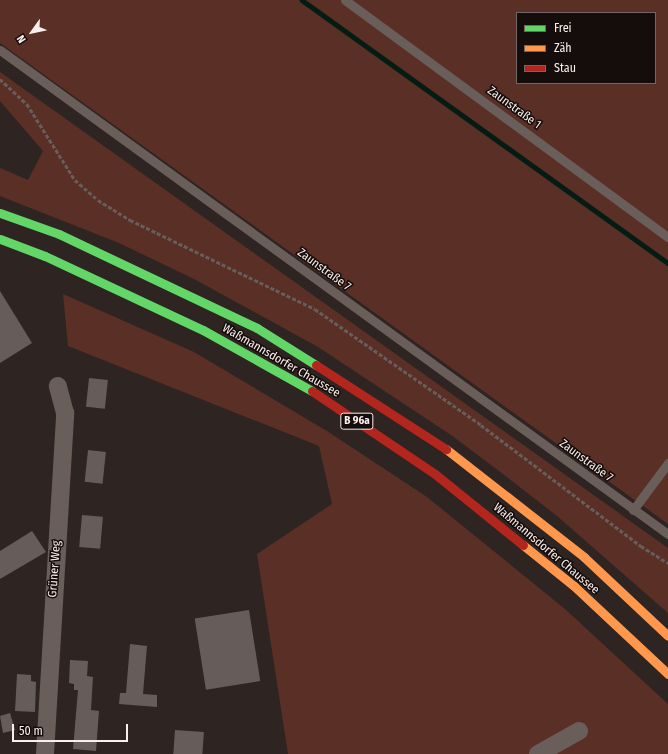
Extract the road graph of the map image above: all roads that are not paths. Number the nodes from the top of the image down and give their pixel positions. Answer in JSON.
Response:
{"nodes":[{"id":1,"x":345,"y":0,"type":"edge"},
{"id":2,"x":0,"y":50,"type":"edge"},
{"id":3,"x":0,"y":213,"type":"edge"},
{"id":4,"x":668,"y":237,"type":"edge"},
{"id":5,"x":0,"y":239,"type":"edge"},
{"id":6,"x":58,"y":386,"type":"dead end"},
{"id":7,"x":668,"y":463,"type":"edge"},
{"id":8,"x":633,"y":510,"type":"junction"},
{"id":9,"x":668,"y":534,"type":"edge"},
{"id":10,"x":668,"y":636,"type":"edge"},
{"id":11,"x":668,"y":674,"type":"edge"},
{"id":12,"x":579,"y":731,"type":"dead end"},
{"id":13,"x":45,"y":754,"type":"edge"},
{"id":14,"x":538,"y":754,"type":"edge"}],
"edges":[{"from":1,"to":4,"type":"lane","name":"Zaunstraße 1"},
{"from":2,"to":8,"type":"lane","name":"Zaunstraße 7"},
{"from":3,"to":10,"type":"main road","name":"Waßmannsdorfer Chaussee","number":"B 96a"},
{"from":5,"to":11,"type":"main road","name":"Waßmannsdorfer Chaussee","number":"B 96a"},
{"from":6,"to":13,"type":"street","name":"Grüner Weg"},
{"from":7,"to":8,"type":"lane"},
{"from":8,"to":9,"type":"lane","name":"Zaunstraße 7"},
{"from":12,"to":14,"type":"street"}]}
